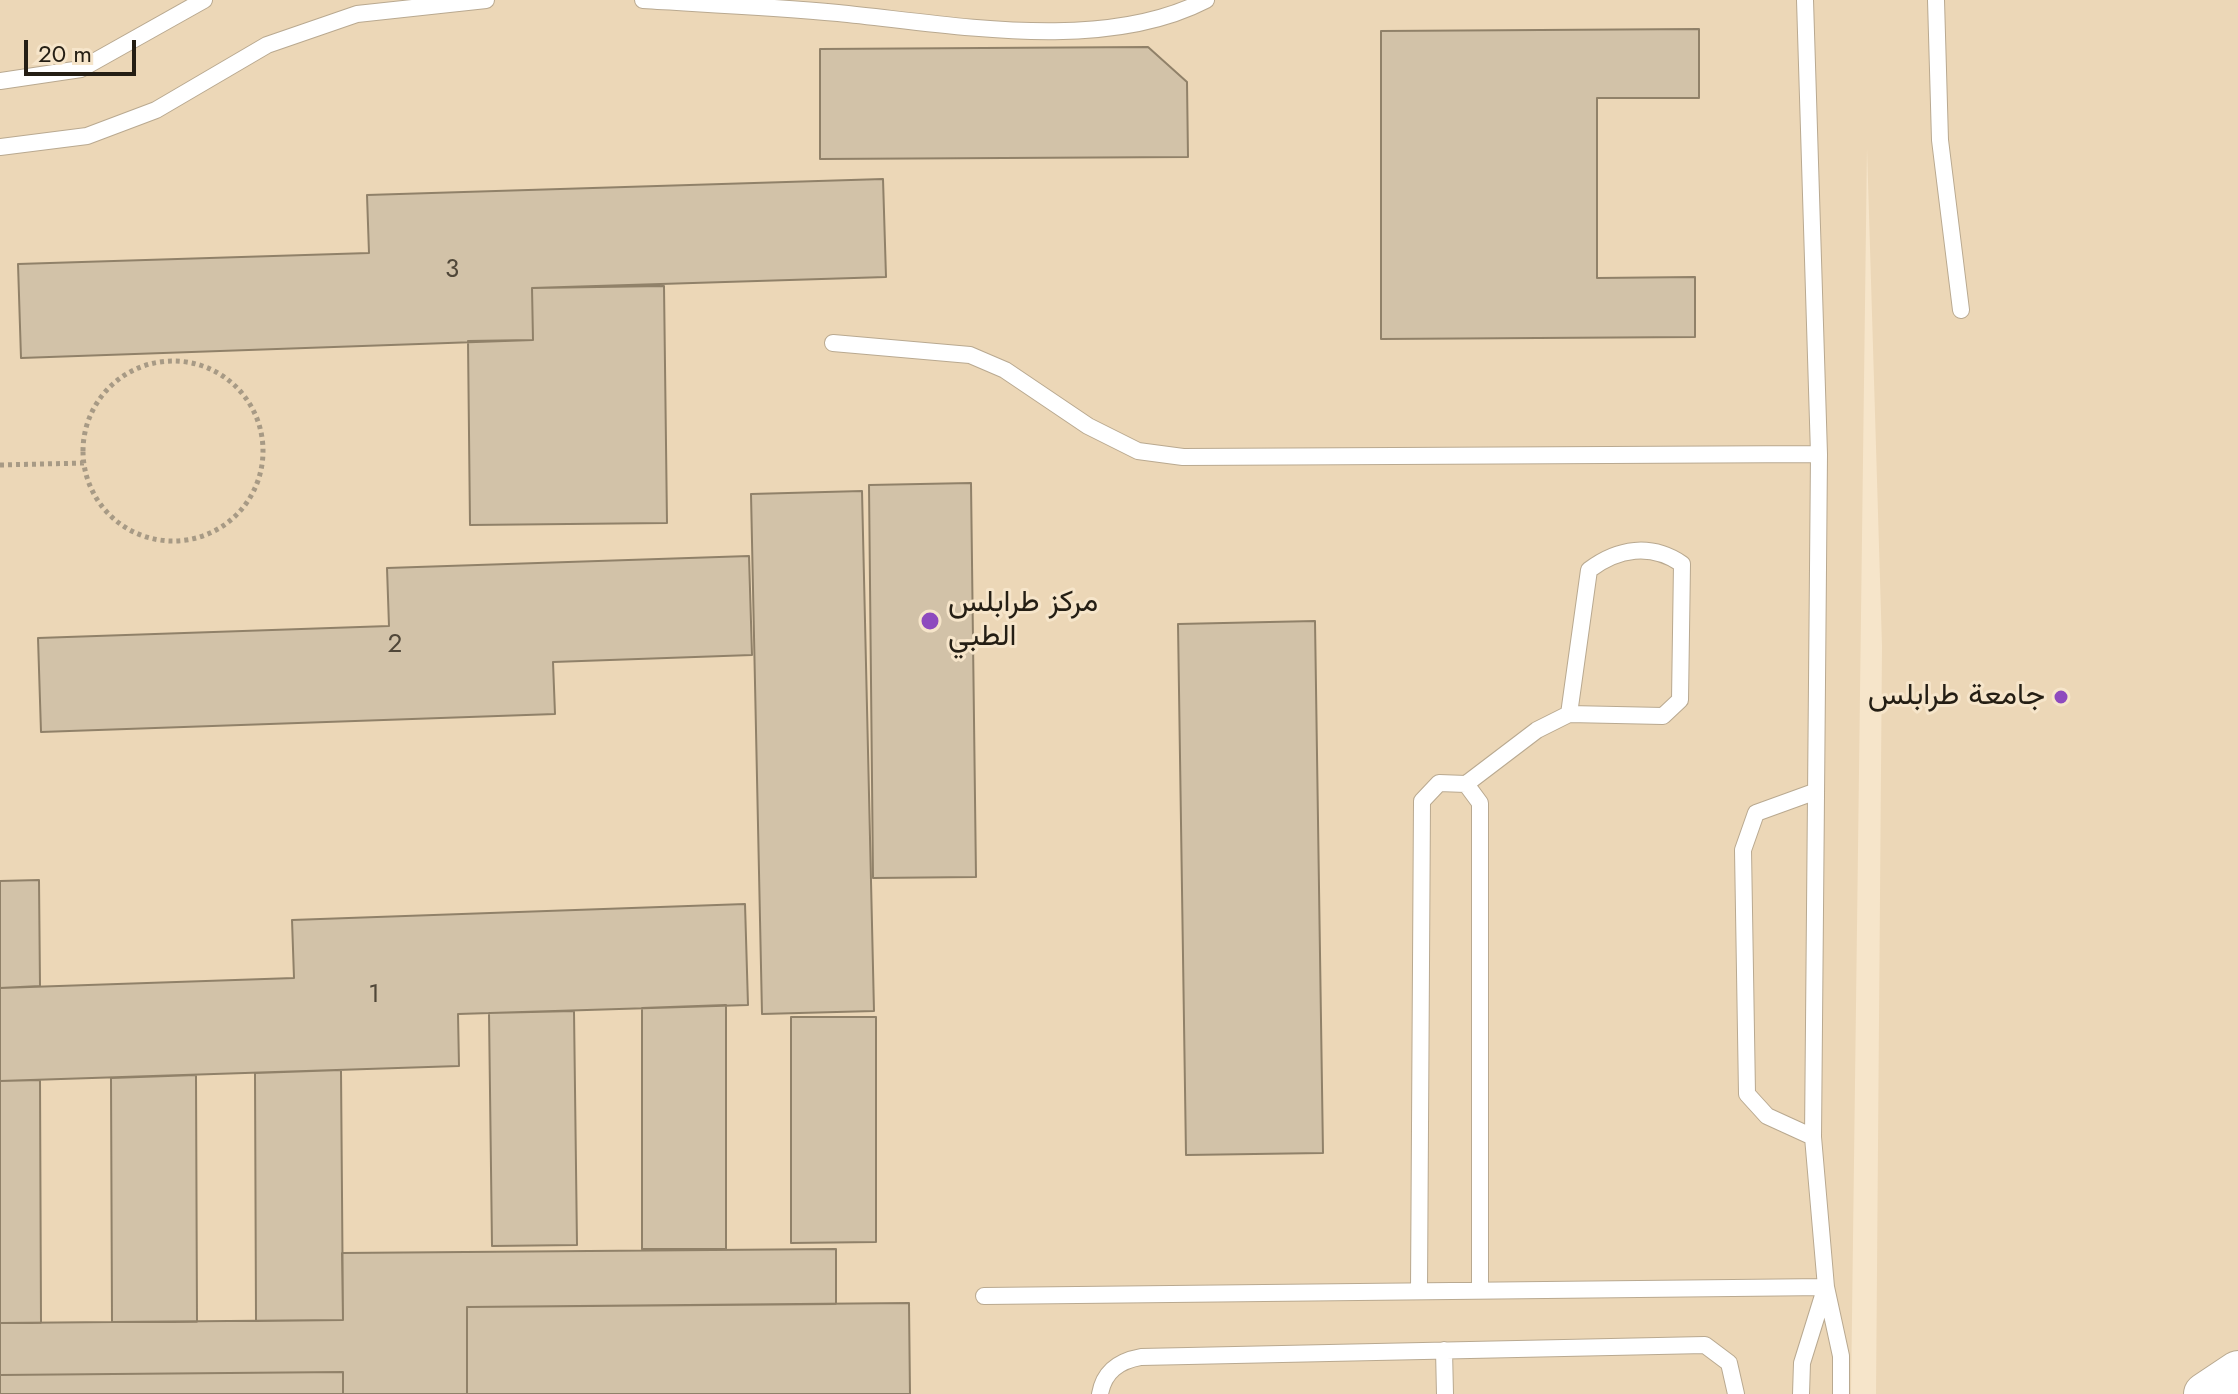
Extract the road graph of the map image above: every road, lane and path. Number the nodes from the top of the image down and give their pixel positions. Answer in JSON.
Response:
{"nodes":[{"id":1,"x":204,"y":0,"type":"edge"},
{"id":2,"x":486,"y":0,"type":"edge"},
{"id":3,"x":643,"y":0,"type":"edge"},
{"id":4,"x":1206,"y":0,"type":"edge"},
{"id":5,"x":1805,"y":0,"type":"edge"},
{"id":6,"x":1936,"y":0,"type":"edge"},
{"id":7,"x":0,"y":81,"type":"edge"},
{"id":8,"x":0,"y":147,"type":"edge"},
{"id":9,"x":1961,"y":310,"type":"dead end"},
{"id":10,"x":833,"y":343,"type":"dead end"},
{"id":11,"x":1819,"y":454,"type":"junction"},
{"id":12,"x":84,"y":463,"type":"junction"},
{"id":13,"x":0,"y":465,"type":"edge"},
{"id":14,"x":1569,"y":714,"type":"junction"},
{"id":15,"x":1466,"y":784,"type":"junction"},
{"id":16,"x":1814,"y":792,"type":"junction"},
{"id":17,"x":1813,"y":1137,"type":"junction"},
{"id":18,"x":1826,"y":1287,"type":"junction"},
{"id":19,"x":1480,"y":1289,"type":"junction"},
{"id":20,"x":1419,"y":1290,"type":"junction"},
{"id":21,"x":984,"y":1296,"type":"dead end"},
{"id":22,"x":1444,"y":1350,"type":"junction"},
{"id":23,"x":2238,"y":1372,"type":"edge"},
{"id":24,"x":1100,"y":1394,"type":"edge"},
{"id":25,"x":1445,"y":1394,"type":"edge"},
{"id":26,"x":1736,"y":1394,"type":"edge"},
{"id":27,"x":1801,"y":1394,"type":"edge"},
{"id":28,"x":1841,"y":1394,"type":"edge"},
{"id":29,"x":2205,"y":1394,"type":"edge"}],
"edges":[{"from":1,"to":7,"type":"lane"},
{"from":2,"to":8,"type":"lane"},
{"from":3,"to":4,"type":"lane"},
{"from":5,"to":11,"type":"lane"},
{"from":6,"to":9,"type":"lane"},
{"from":10,"to":11,"type":"lane"},
{"from":11,"to":16,"type":"lane"},
{"from":12,"to":12,"type":"path"},
{"from":12,"to":13,"type":"path"},
{"from":14,"to":14,"type":"lane"},
{"from":14,"to":15,"type":"lane"},
{"from":15,"to":19,"type":"lane"},
{"from":15,"to":20,"type":"lane"},
{"from":16,"to":17,"type":"lane"},
{"from":16,"to":17,"type":"lane"},
{"from":17,"to":18,"type":"lane"},
{"from":18,"to":19,"type":"lane"},
{"from":18,"to":27,"type":"lane"},
{"from":18,"to":28,"type":"lane"},
{"from":19,"to":20,"type":"lane"},
{"from":20,"to":21,"type":"lane"},
{"from":22,"to":24,"type":"lane"},
{"from":22,"to":25,"type":"lane"},
{"from":22,"to":26,"type":"lane"},
{"from":23,"to":29,"type":"street"}]}
